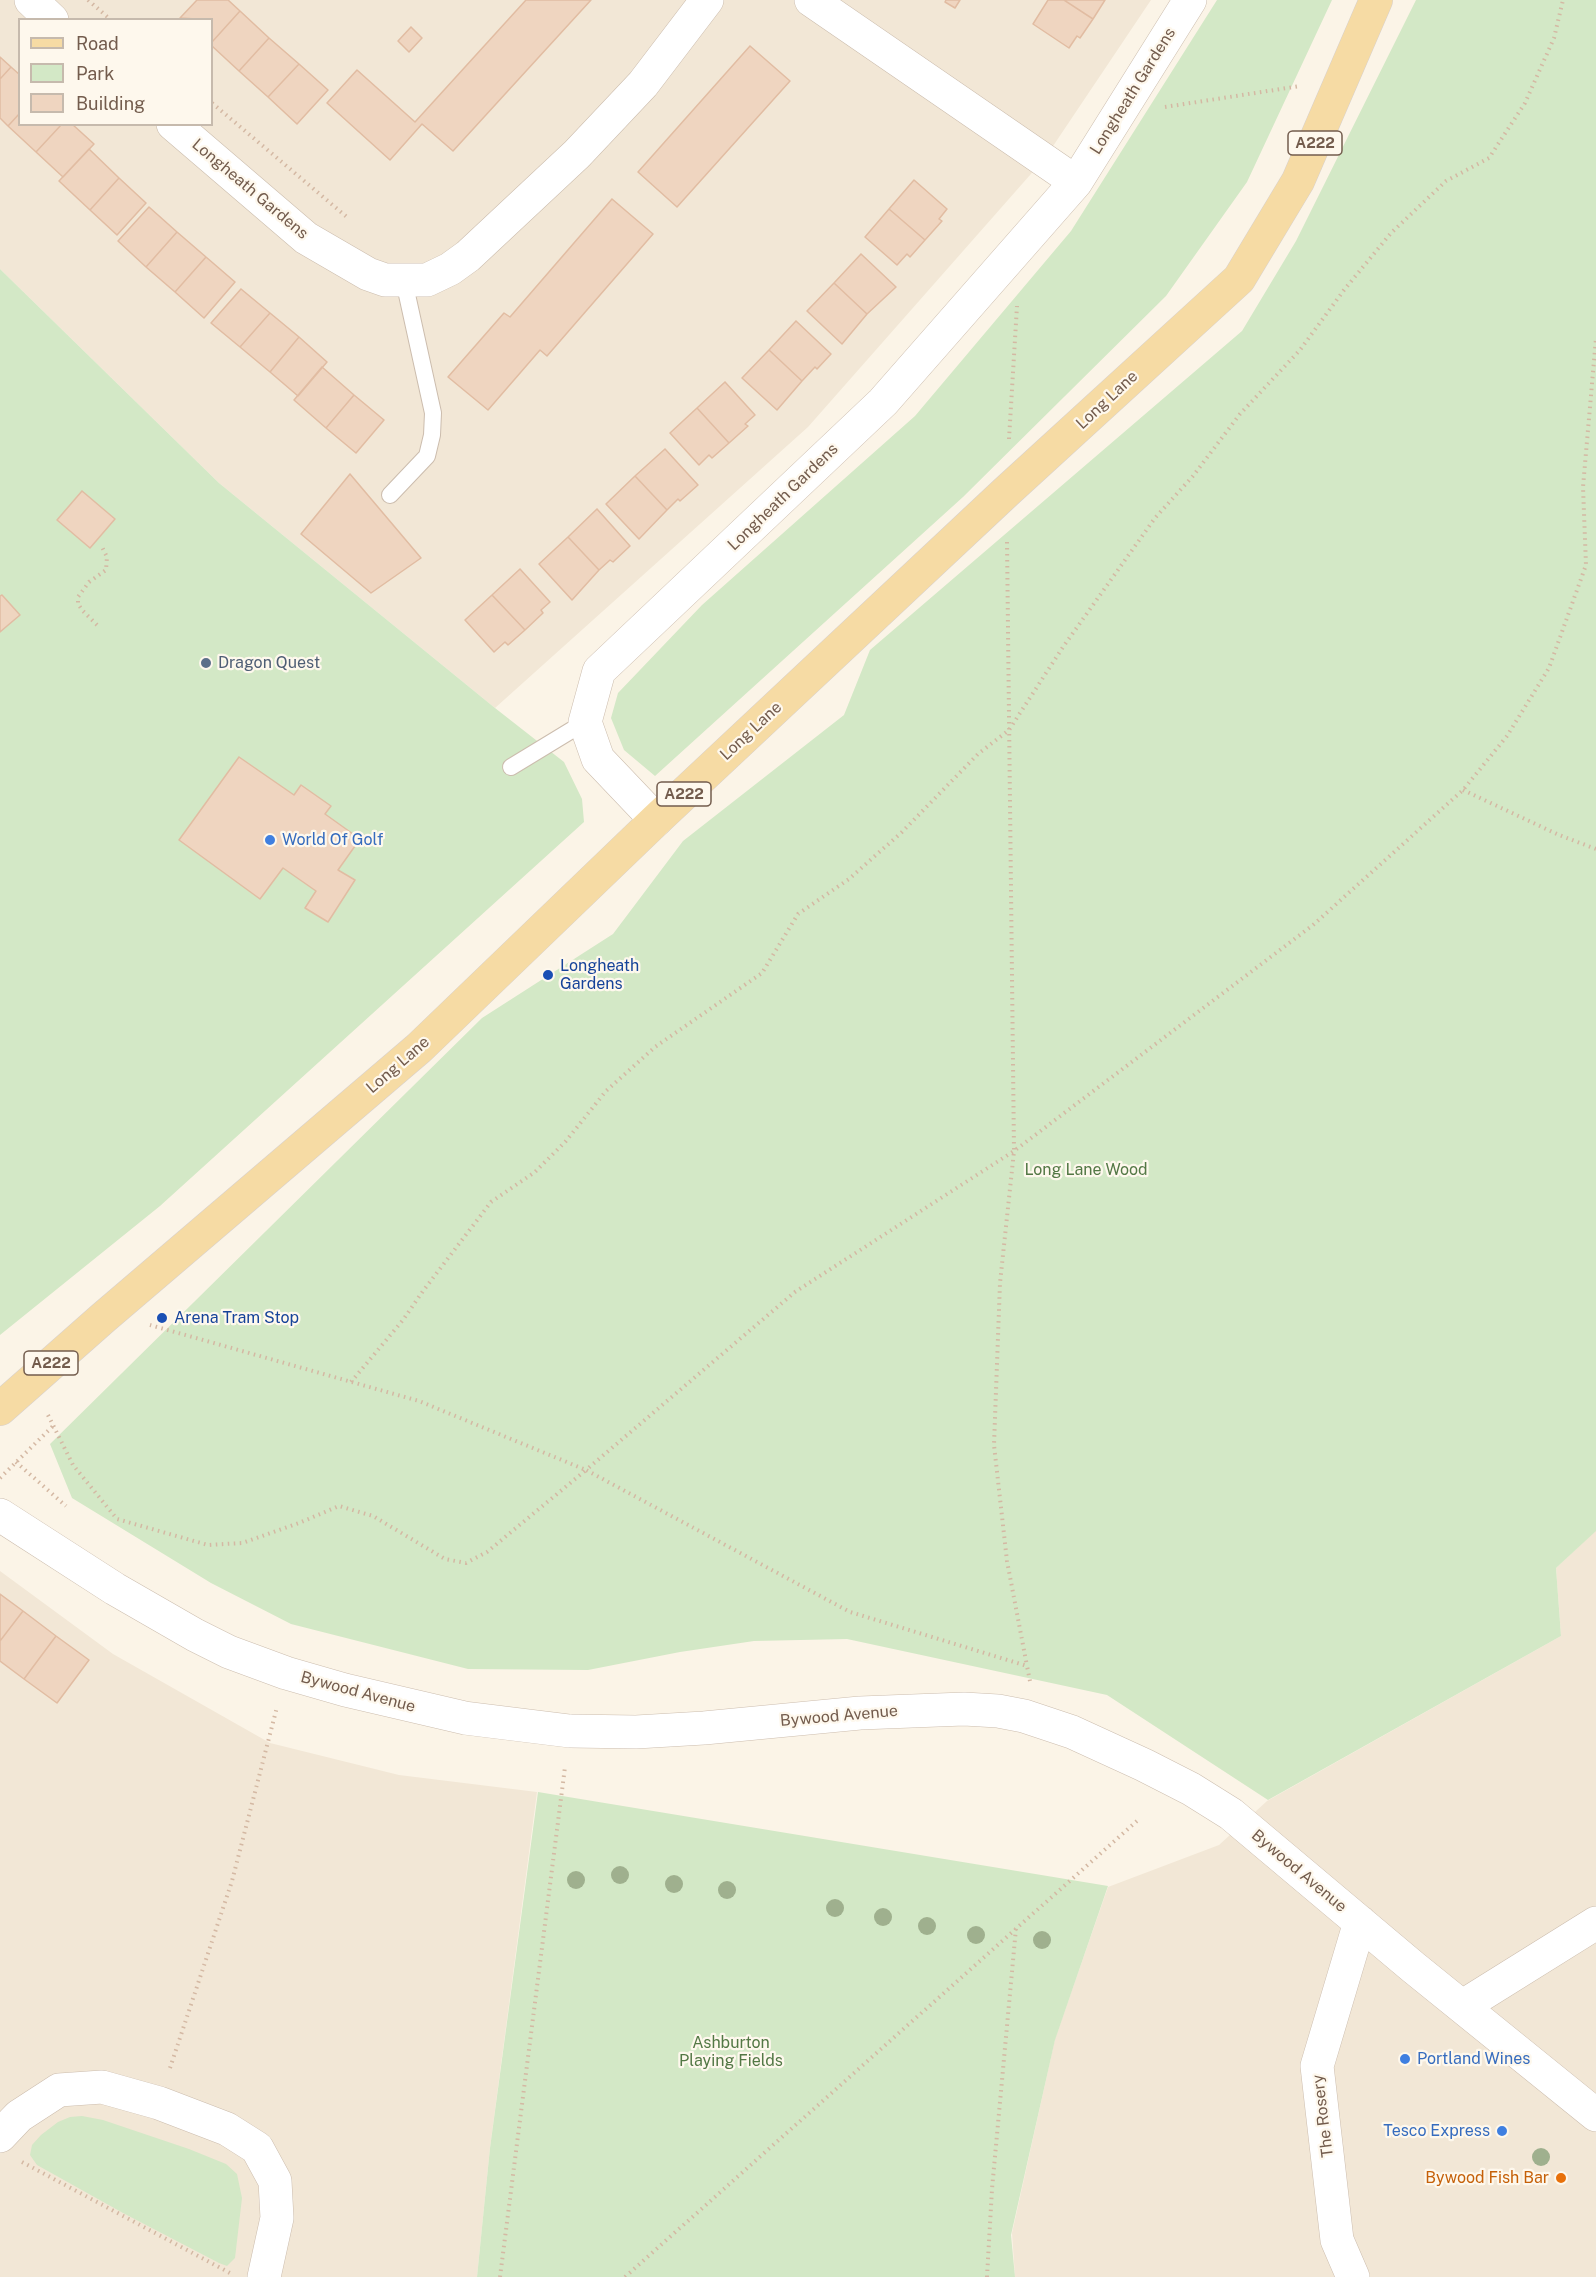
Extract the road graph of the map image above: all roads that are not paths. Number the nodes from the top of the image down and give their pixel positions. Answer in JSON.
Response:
{"nodes":[{"id":1,"x":31,"y":0,"type":"edge"},
{"id":2,"x":707,"y":0,"type":"edge"},
{"id":3,"x":811,"y":0,"type":"edge"},
{"id":4,"x":1190,"y":0,"type":"edge"},
{"id":5,"x":1376,"y":0,"type":"edge"},
{"id":6,"x":50,"y":18,"type":"edge"},
{"id":7,"x":175,"y":126,"type":"edge"},
{"id":8,"x":1076,"y":182,"type":"junction"},
{"id":9,"x":404,"y":281,"type":"junction"},
{"id":10,"x":390,"y":495,"type":"dead end"},
{"id":11,"x":585,"y":722,"type":"junction"},
{"id":12,"x":511,"y":767,"type":"dead end"},
{"id":13,"x":656,"y":820,"type":"junction"},
{"id":14,"x":0,"y":1409,"type":"edge"},
{"id":15,"x":0,"y":1515,"type":"edge"},
{"id":16,"x":1360,"y":1922,"type":"junction"},
{"id":17,"x":1596,"y":1923,"type":"edge"},
{"id":18,"x":1462,"y":2006,"type":"junction"},
{"id":19,"x":1596,"y":2115,"type":"edge"},
{"id":20,"x":0,"y":2136,"type":"edge"},
{"id":21,"x":264,"y":2277,"type":"edge"},
{"id":22,"x":1353,"y":2277,"type":"edge"}],
"edges":[{"from":1,"to":6,"type":"street"},
{"from":2,"to":9,"type":"street","name":"Longheath Gardens"},
{"from":3,"to":8,"type":"street"},
{"from":4,"to":8,"type":"street","name":"Longheath Gardens"},
{"from":5,"to":13,"type":"main road","name":"Long Lane","number":"A222"},
{"from":7,"to":9,"type":"street","name":"Longheath Gardens"},
{"from":8,"to":11,"type":"street","name":"Longheath Gardens"},
{"from":9,"to":10,"type":"lane"},
{"from":11,"to":12,"type":"lane"},
{"from":11,"to":13,"type":"street"},
{"from":13,"to":14,"type":"main road","name":"Long Lane","number":"A222"},
{"from":15,"to":16,"type":"street","name":"Bywood Avenue"},
{"from":16,"to":18,"type":"street","name":"Bywood Avenue"},
{"from":16,"to":22,"type":"street","name":"The Rosery"},
{"from":17,"to":18,"type":"street"},
{"from":18,"to":19,"type":"street","name":"Bywood Avenue"},
{"from":20,"to":21,"type":"street"}]}
